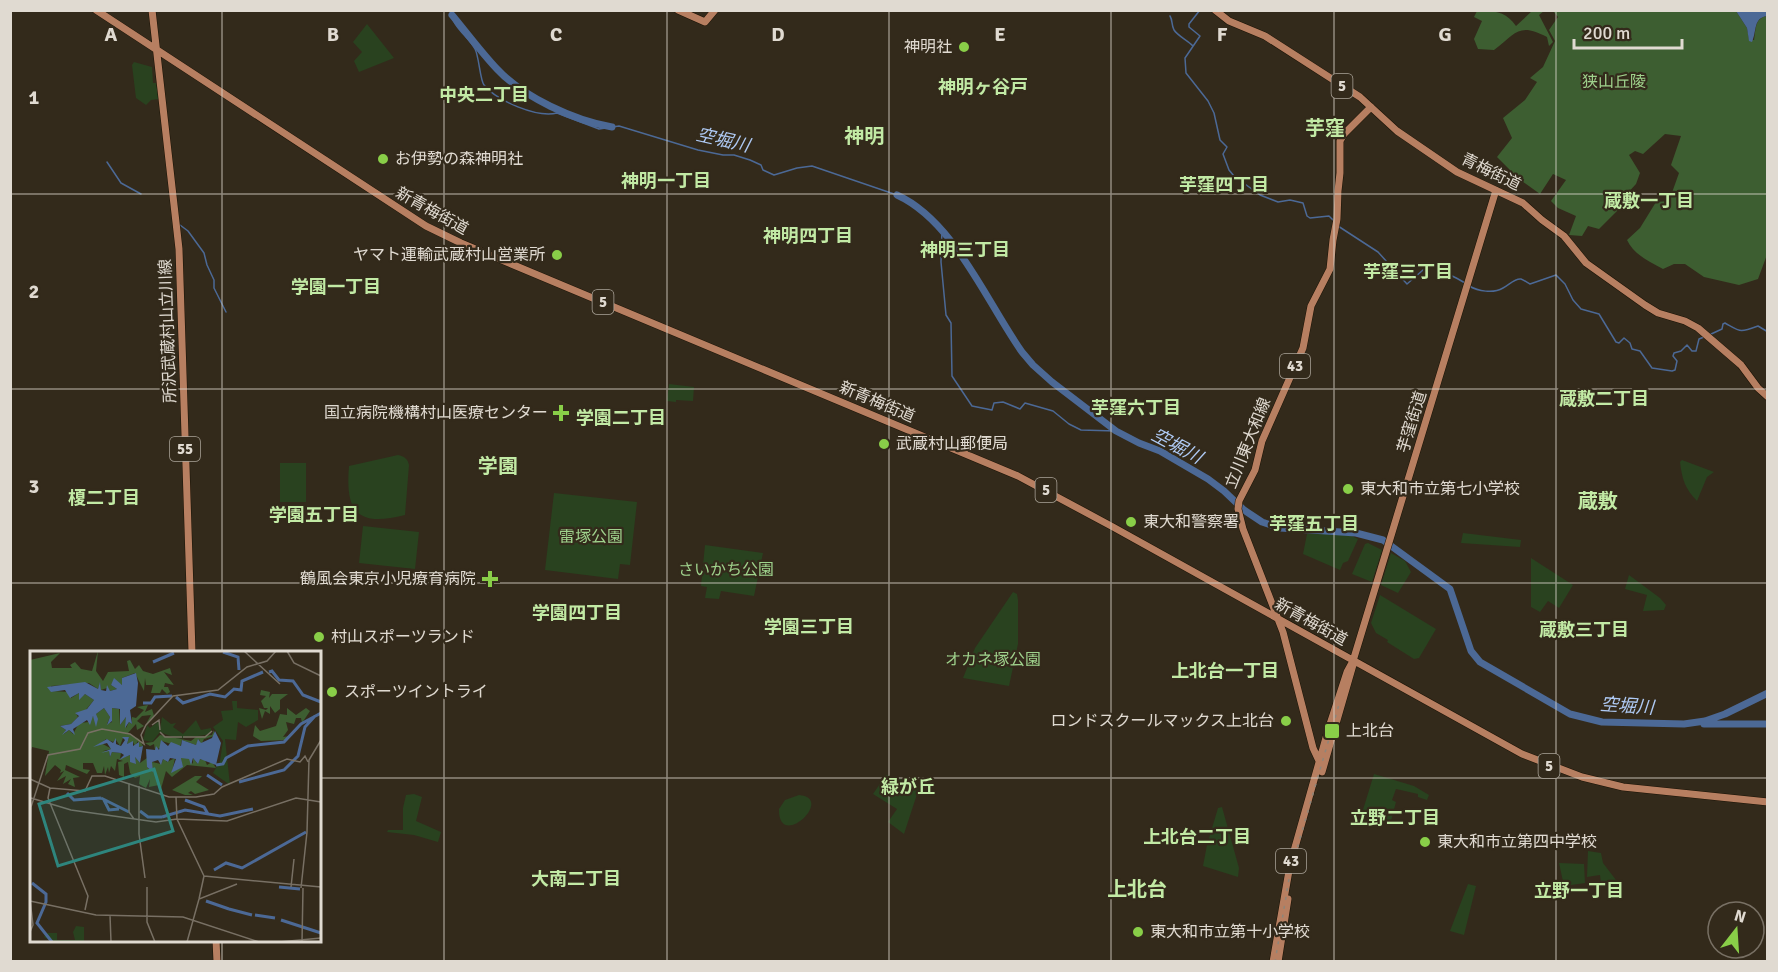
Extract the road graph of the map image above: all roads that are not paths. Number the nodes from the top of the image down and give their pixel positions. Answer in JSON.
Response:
{"nodes":[{"id":1,"x":96,"y":10,"type":"edge"},
{"id":2,"x":152,"y":10,"type":"edge"},
{"id":3,"x":678,"y":10,"type":"edge"},
{"id":4,"x":715,"y":10,"type":"edge"},
{"id":5,"x":1215,"y":10,"type":"edge"},
{"id":6,"x":155,"y":30,"type":"junction"},
{"id":7,"x":141,"y":40,"type":"junction"},
{"id":8,"x":158,"y":51,"type":"junction"},
{"id":9,"x":176,"y":63,"type":"junction"},
{"id":10,"x":160,"y":74,"type":"junction"},
{"id":11,"x":1371,"y":106,"type":"junction"},
{"id":12,"x":1496,"y":190,"type":"junction"},
{"id":13,"x":1767,"y":397,"type":"edge"},
{"id":14,"x":1279,"y":620,"type":"junction"},
{"id":15,"x":1292,"y":627,"type":"junction"},
{"id":16,"x":1284,"y":634,"type":"junction"},
{"id":17,"x":192,"y":651,"type":"edge"},
{"id":18,"x":1353,"y":661,"type":"junction"},
{"id":19,"x":1322,"y":763,"type":"junction"},
{"id":20,"x":1767,"y":802,"type":"edge"},
{"id":21,"x":216,"y":942,"type":"edge"},
{"id":22,"x":217,"y":962,"type":"edge"},
{"id":23,"x":1274,"y":962,"type":"edge"},
{"id":24,"x":1278,"y":962,"type":"edge"}],
"edges":[{"from":1,"to":7,"type":"main road","name":"新青梅街道","number":"5"},
{"from":2,"to":6,"type":"main road","name":"所沢武蔵村山立川線","number":"55"},
{"from":3,"to":4,"type":"main road"},
{"from":5,"to":11,"type":"main road","name":"青梅街道","number":"5"},
{"from":6,"to":7,"type":"main road"},
{"from":6,"to":8,"type":"main road","name":"所沢武蔵村山立川線","number":"55"},
{"from":7,"to":8,"type":"main road","name":"新青梅街道","number":"5"},
{"from":8,"to":9,"type":"main road","name":"新青梅街道","number":"5"},
{"from":8,"to":10,"type":"main road","name":"所沢武蔵村山立川線","number":"55"},
{"from":9,"to":10,"type":"main road"},
{"from":9,"to":14,"type":"main road","name":"新青梅街道","number":"5"},
{"from":10,"to":17,"type":"main road","name":"所沢武蔵村山立川線","number":"55"},
{"from":11,"to":12,"type":"main road","name":"青梅街道","number":"5"},
{"from":11,"to":14,"type":"main road","name":"立川東大和線","number":"43"},
{"from":12,"to":13,"type":"main road","name":"青梅街道","number":"5"},
{"from":12,"to":18,"type":"main road","name":"芋窪街道","number":"43"},
{"from":14,"to":15,"type":"main road","name":"新青梅街道","number":"5"},
{"from":14,"to":16,"type":"main road","name":"立川東大和線","number":"43"},
{"from":15,"to":16,"type":"main road"},
{"from":15,"to":18,"type":"main road","name":"新青梅街道","number":"5"},
{"from":16,"to":19,"type":"main road","name":"立川東大和線","number":"43"},
{"from":18,"to":19,"type":"main road","name":"芋窪街道","number":"43"},
{"from":18,"to":20,"type":"main road","name":"新青梅街道","number":"5"},
{"from":19,"to":23,"type":"main road","name":"芋窪街道","number":"43"},
{"from":19,"to":24,"type":"main road","name":"芋窪街道","number":"43"},
{"from":21,"to":22,"type":"main road"}]}
